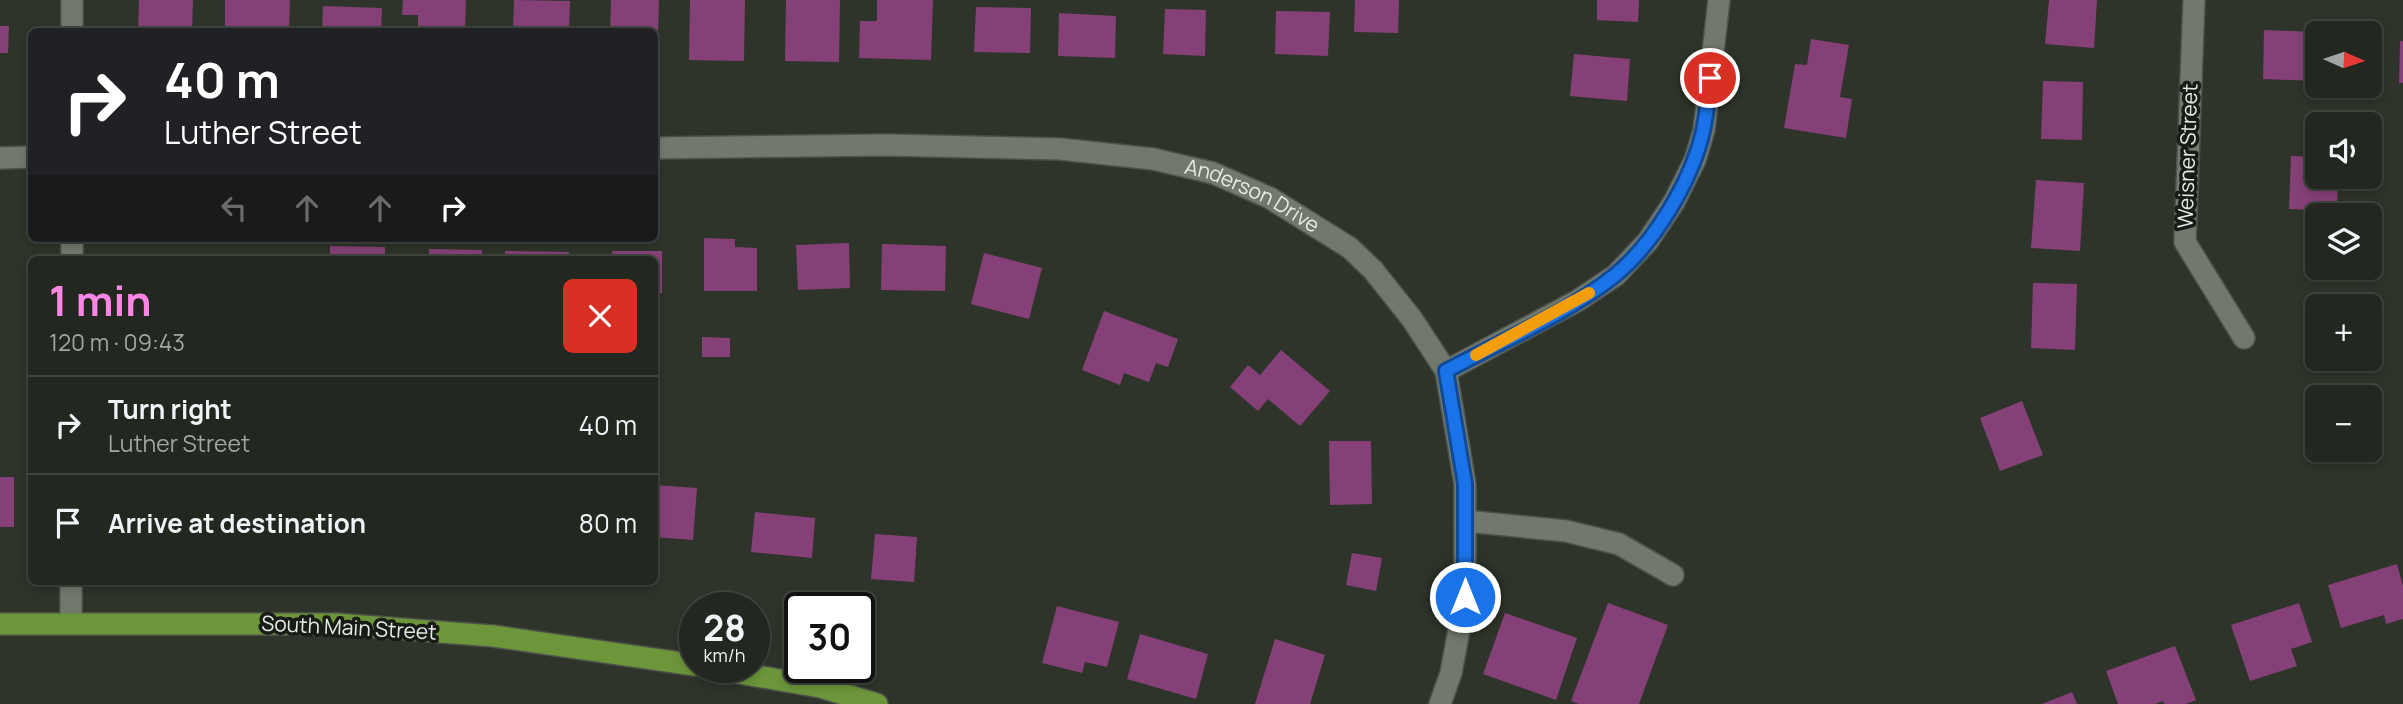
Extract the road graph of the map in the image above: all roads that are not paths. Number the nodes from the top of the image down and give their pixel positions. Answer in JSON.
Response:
{"nodes":[{"id":1,"x":72,"y":0,"type":"edge"},
{"id":2,"x":1719,"y":0,"type":"edge"},
{"id":3,"x":2193,"y":0,"type":"edge"},
{"id":4,"x":72,"y":28,"type":"edge"},
{"id":5,"x":658,"y":148,"type":"edge"},
{"id":6,"x":28,"y":157,"type":"edge"},
{"id":7,"x":0,"y":158,"type":"edge"},
{"id":8,"x":2244,"y":338,"type":"dead end"},
{"id":9,"x":1446,"y":371,"type":"junction"},
{"id":10,"x":1465,"y":521,"type":"junction"},
{"id":11,"x":1673,"y":575,"type":"dead end"},
{"id":12,"x":71,"y":585,"type":"edge"},
{"id":13,"x":71,"y":623,"type":"junction"},
{"id":14,"x":0,"y":624,"type":"edge"},
{"id":15,"x":679,"y":663,"type":"edge"},
{"id":16,"x":770,"y":678,"type":"edge"},
{"id":17,"x":877,"y":704,"type":"edge"},
{"id":18,"x":1440,"y":704,"type":"edge"}],
"edges":[{"from":1,"to":4,"type":"street"},
{"from":2,"to":9,"type":"street"},
{"from":3,"to":8,"type":"street","name":"Weisner Street"},
{"from":5,"to":9,"type":"street","name":"Anderson Drive"},
{"from":6,"to":7,"type":"street"},
{"from":9,"to":10,"type":"street","name":"Anderson Drive"},
{"from":10,"to":11,"type":"street"},
{"from":10,"to":18,"type":"street","name":"Anderson Drive"},
{"from":12,"to":13,"type":"street"},
{"from":13,"to":14,"type":"main road","name":"South Main Street"},
{"from":13,"to":15,"type":"main road","name":"South Main Street"},
{"from":16,"to":17,"type":"main road"}]}
